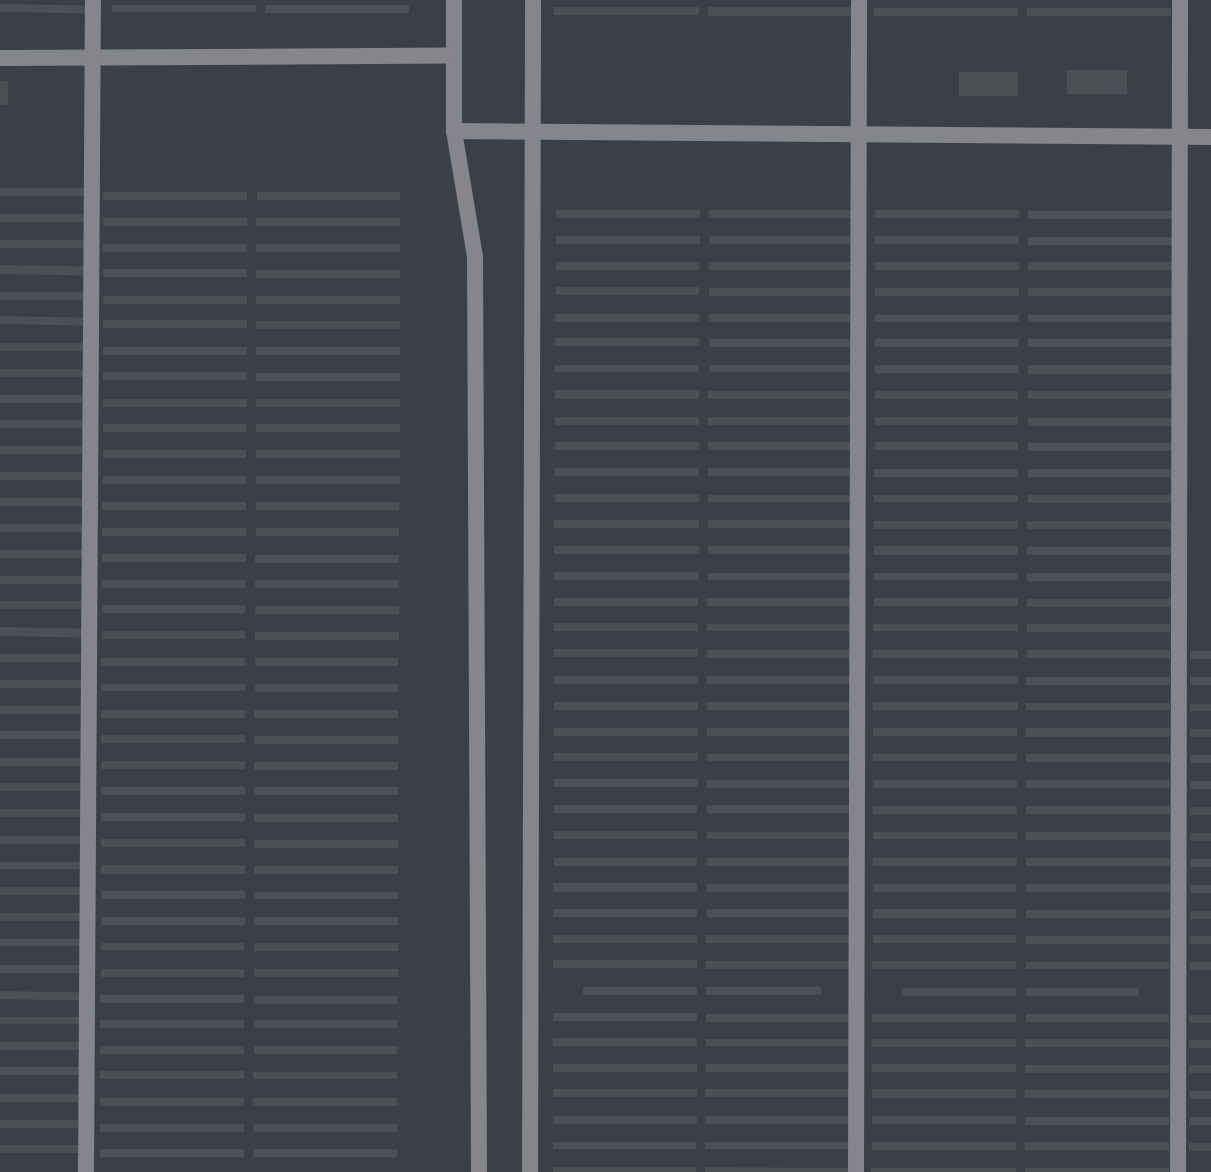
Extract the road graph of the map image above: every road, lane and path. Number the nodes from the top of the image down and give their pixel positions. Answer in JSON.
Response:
{"nodes":[{"id":1,"x":93,"y":0,"type":"edge"},
{"id":2,"x":454,"y":0,"type":"edge"},
{"id":3,"x":533,"y":0,"type":"edge"},
{"id":4,"x":859,"y":0,"type":"edge"},
{"id":5,"x":1180,"y":0,"type":"edge"},
{"id":6,"x":454,"y":56,"type":"junction"},
{"id":7,"x":0,"y":58,"type":"edge"},
{"id":8,"x":93,"y":58,"type":"junction"},
{"id":9,"x":454,"y":131,"type":"junction"},
{"id":10,"x":532,"y":131,"type":"junction"},
{"id":11,"x":859,"y":135,"type":"junction"},
{"id":12,"x":1180,"y":137,"type":"junction"},
{"id":13,"x":1211,"y":137,"type":"edge"},
{"id":14,"x":86,"y":1172,"type":"edge"},
{"id":15,"x":479,"y":1172,"type":"edge"},
{"id":16,"x":530,"y":1172,"type":"edge"},
{"id":17,"x":856,"y":1172,"type":"edge"},
{"id":18,"x":1178,"y":1172,"type":"edge"}],
"edges":[{"from":1,"to":8,"type":"lane"},
{"from":2,"to":6,"type":"lane"},
{"from":3,"to":10,"type":"lane"},
{"from":4,"to":11,"type":"lane"},
{"from":5,"to":12,"type":"lane"},
{"from":6,"to":8,"type":"lane"},
{"from":6,"to":9,"type":"lane"},
{"from":7,"to":8,"type":"lane"},
{"from":8,"to":14,"type":"lane"},
{"from":9,"to":10,"type":"lane"},
{"from":9,"to":15,"type":"lane"},
{"from":10,"to":11,"type":"lane"},
{"from":10,"to":16,"type":"lane"},
{"from":11,"to":12,"type":"lane"},
{"from":11,"to":17,"type":"lane"},
{"from":12,"to":13,"type":"lane"},
{"from":12,"to":18,"type":"lane"}]}
